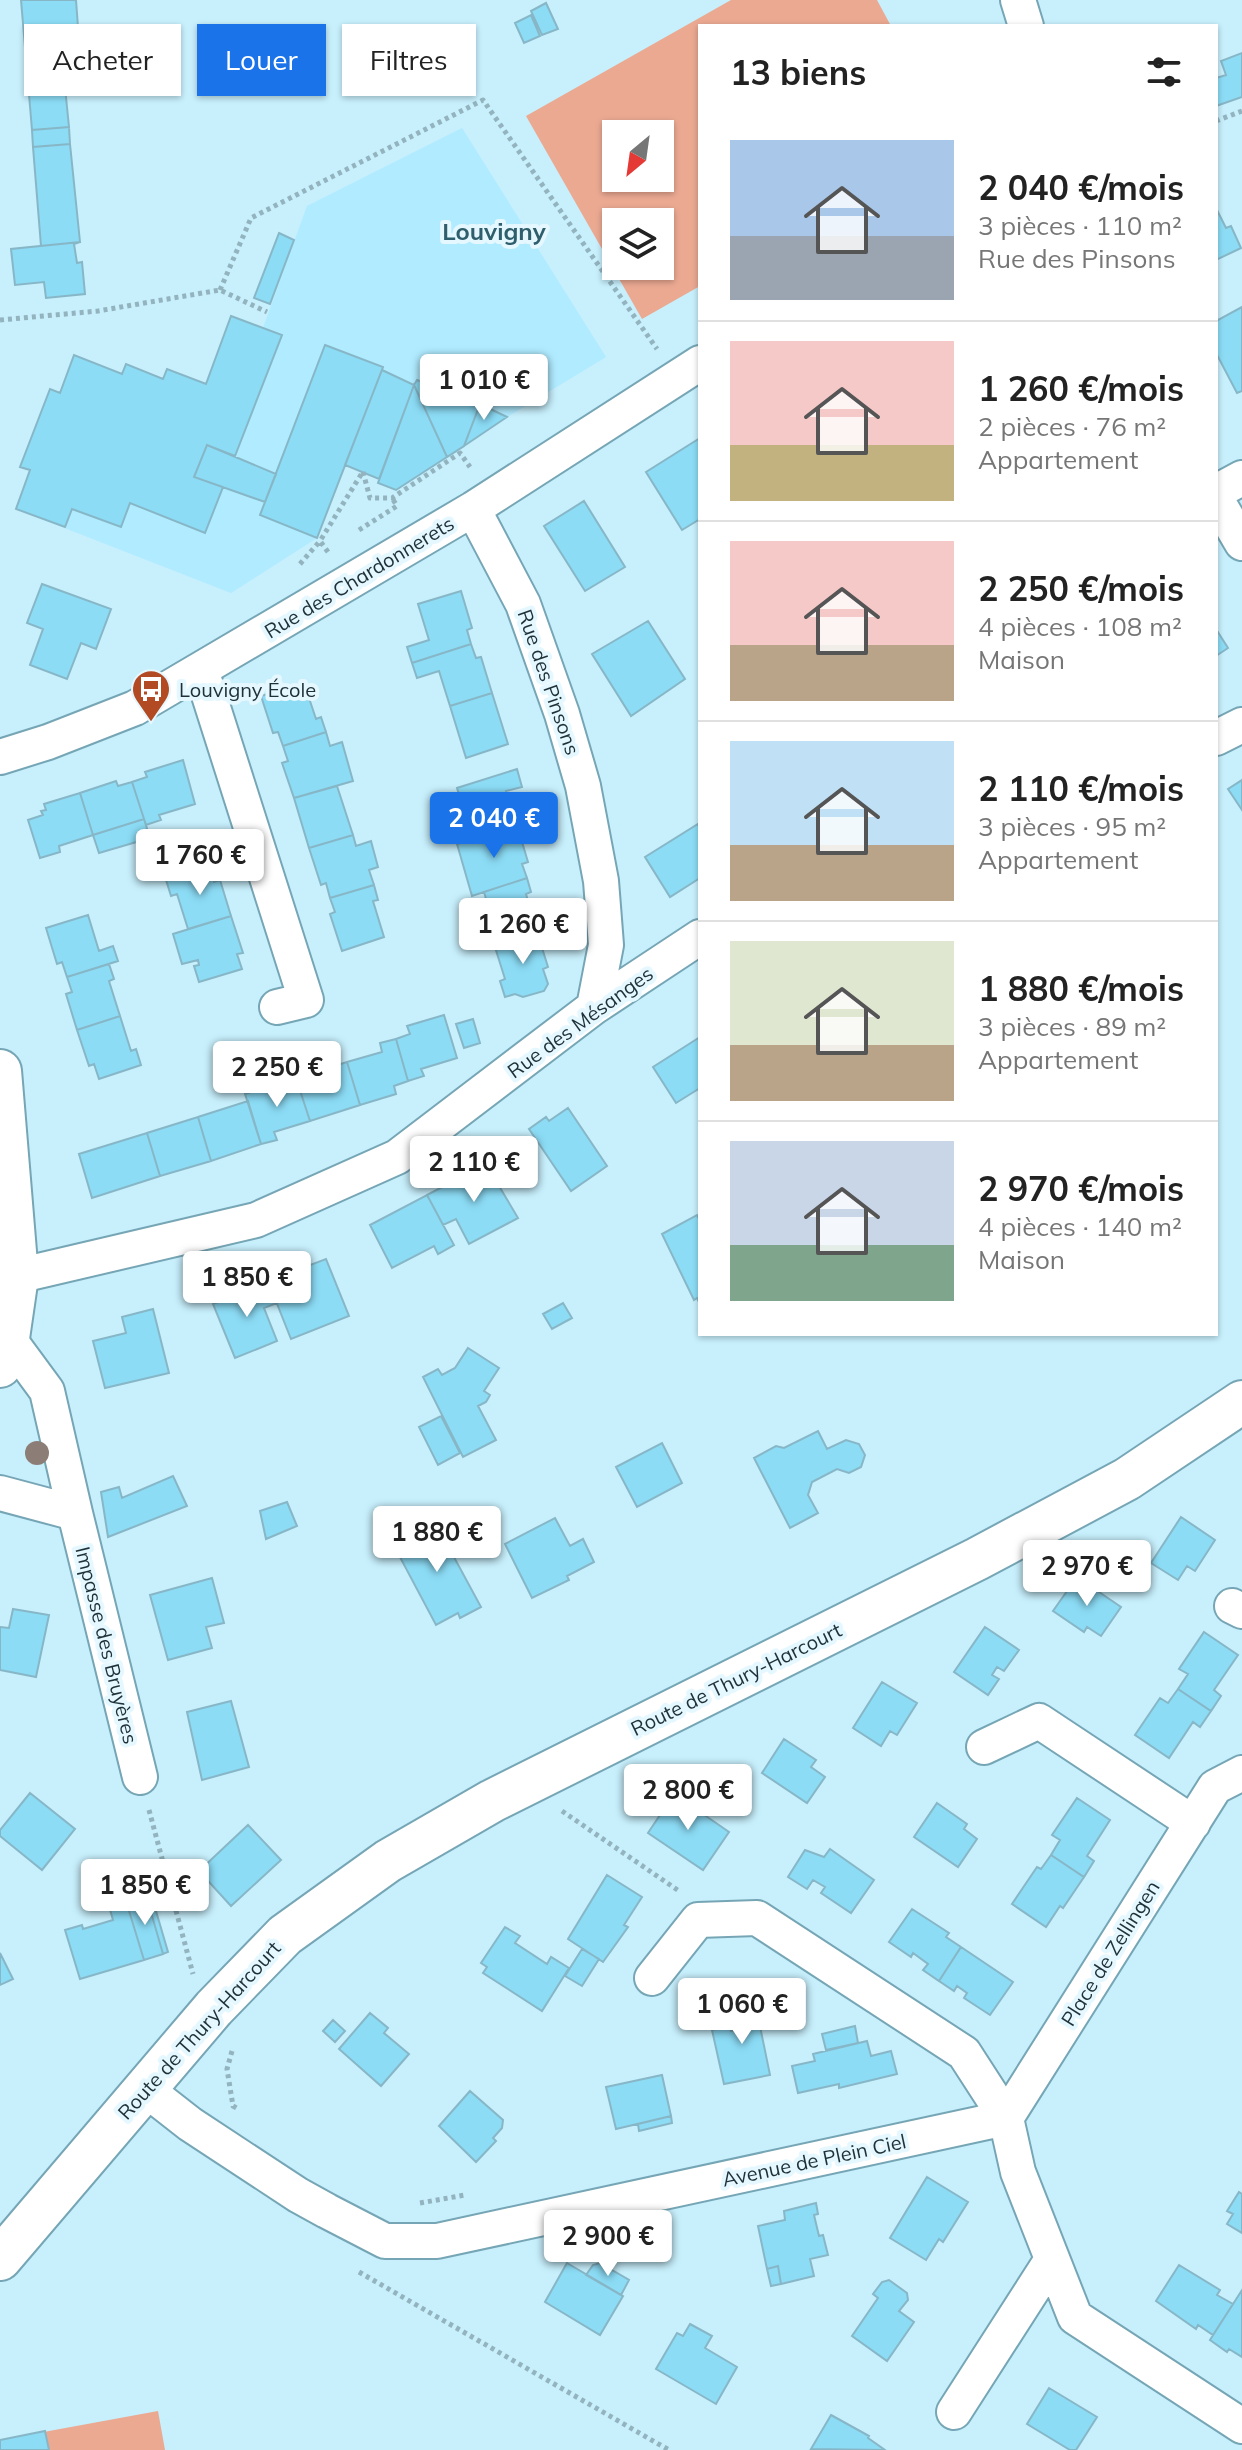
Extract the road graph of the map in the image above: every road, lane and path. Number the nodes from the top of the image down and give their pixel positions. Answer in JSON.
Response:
{"nodes":[{"id":1,"x":1018,"y":0,"type":"edge"},
{"id":2,"x":1025,"y":24,"type":"edge"},
{"id":3,"x":1242,"y":111,"type":"edge"},
{"id":4,"x":1218,"y":120,"type":"edge"},
{"id":5,"x":220,"y":290,"type":"junction"},
{"id":6,"x":267,"y":312,"type":"dead end"},
{"id":7,"x":0,"y":320,"type":"edge"},
{"id":8,"x":661,"y":354,"type":"dead end"},
{"id":9,"x":698,"y":364,"type":"edge"},
{"id":10,"x":470,"y":467,"type":"dead end"},
{"id":11,"x":1242,"y":478,"type":"edge"},
{"id":12,"x":1218,"y":491,"type":"edge"},
{"id":13,"x":392,"y":498,"type":"junction"},
{"id":14,"x":1218,"y":502,"type":"edge"},
{"id":15,"x":473,"y":509,"type":"junction"},
{"id":16,"x":349,"y":537,"type":"dead end"},
{"id":17,"x":1242,"y":543,"type":"edge"},
{"id":18,"x":300,"y":564,"type":"dead end"},
{"id":19,"x":201,"y":670,"type":"junction"},
{"id":20,"x":1242,"y":725,"type":"edge"},
{"id":21,"x":1218,"y":737,"type":"edge"},
{"id":22,"x":0,"y":757,"type":"edge"},
{"id":23,"x":698,"y":938,"type":"edge"},
{"id":24,"x":277,"y":1007,"type":"dead end"},
{"id":25,"x":594,"y":1007,"type":"junction"},
{"id":26,"x":0,"y":1071,"type":"edge"},
{"id":27,"x":17,"y":1276,"type":"junction"},
{"id":28,"x":4,"y":1352,"type":"edge"},
{"id":29,"x":1242,"y":1402,"type":"edge"},
{"id":30,"x":0,"y":1493,"type":"edge"},
{"id":31,"x":75,"y":1513,"type":"junction"},
{"id":32,"x":984,"y":1747,"type":"dead end"},
{"id":33,"x":140,"y":1777,"type":"joint"},
{"id":34,"x":1229,"y":1780,"type":"edge"},
{"id":35,"x":561,"y":1811,"type":"dead end"},
{"id":36,"x":1193,"y":1823,"type":"junction"},
{"id":37,"x":698,"y":1920,"type":"junction"},
{"id":38,"x":193,"y":1975,"type":"dead end"},
{"id":39,"x":652,"y":1978,"type":"dead end"},
{"id":40,"x":234,"y":2043,"type":"dead end"},
{"id":41,"x":153,"y":2095,"type":"junction"},
{"id":42,"x":244,"y":2114,"type":"dead end"},
{"id":43,"x":1006,"y":2118,"type":"junction"},
{"id":44,"x":0,"y":2259,"type":"edge"},
{"id":45,"x":1051,"y":2261,"type":"junction"},
{"id":46,"x":392,"y":2290,"type":"dead end"},
{"id":47,"x":954,"y":2412,"type":"dead end"},
{"id":48,"x":1242,"y":2426,"type":"edge"},
{"id":49,"x":669,"y":2450,"type":"edge"}],
"edges":[{"from":1,"to":2,"type":"street"},
{"from":3,"to":4,"type":"path"},
{"from":5,"to":6,"type":"path"},
{"from":5,"to":7,"type":"path"},
{"from":5,"to":8,"type":"path"},
{"from":9,"to":15,"type":"street","name":"Rue des Chardonnerets"},
{"from":10,"to":13,"type":"path"},
{"from":11,"to":12,"type":"street"},
{"from":13,"to":16,"type":"path"},
{"from":13,"to":18,"type":"path"},
{"from":14,"to":17,"type":"street"},
{"from":15,"to":19,"type":"street","name":"Rue des Chardonnerets"},
{"from":15,"to":25,"type":"street","name":"Rue des Pinsons"},
{"from":19,"to":22,"type":"street","name":"Rue des Chardonnerets"},
{"from":19,"to":24,"type":"street"},
{"from":20,"to":21,"type":"street"},
{"from":23,"to":25,"type":"street","name":"Rue des Mésanges"},
{"from":25,"to":27,"type":"street","name":"Rue des Mésanges"},
{"from":26,"to":27,"type":"street"},
{"from":27,"to":28,"type":"street"},
{"from":28,"to":31,"type":"street","name":"Impasse des Bruyères"},
{"from":29,"to":41,"type":"street","name":"Route de Thury-Harcourt"},
{"from":30,"to":31,"type":"street"},
{"from":31,"to":33,"type":"street","name":"Impasse des Bruyères"},
{"from":32,"to":36,"type":"street"},
{"from":33,"to":38,"type":"path"},
{"from":34,"to":36,"type":"street","name":"Place de Zellingen"},
{"from":35,"to":37,"type":"path"},
{"from":36,"to":43,"type":"street","name":"Place de Zellingen"},
{"from":37,"to":39,"type":"street"},
{"from":37,"to":43,"type":"street"},
{"from":40,"to":42,"type":"path"},
{"from":41,"to":43,"type":"street","name":"Avenue de Plein Ciel"},
{"from":41,"to":44,"type":"street","name":"Route de Thury-Harcourt"},
{"from":43,"to":45,"type":"street"},
{"from":45,"to":47,"type":"street"},
{"from":45,"to":48,"type":"street"},
{"from":46,"to":49,"type":"path"}]}
